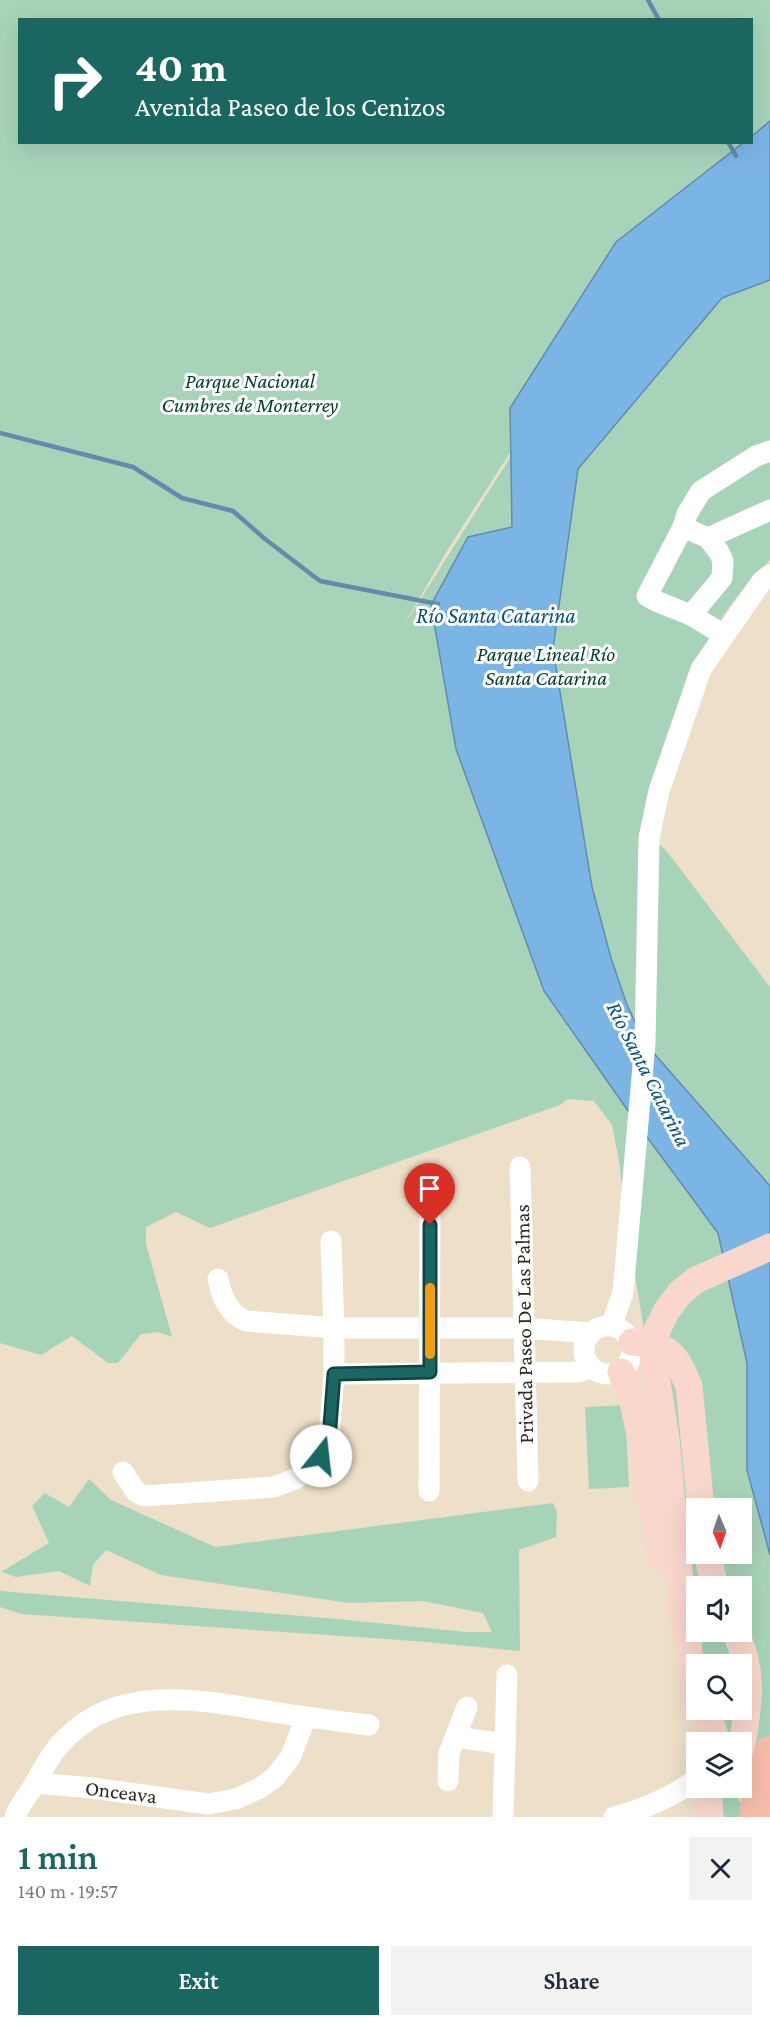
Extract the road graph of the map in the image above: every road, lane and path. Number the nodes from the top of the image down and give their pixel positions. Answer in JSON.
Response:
{"nodes":[{"id":1,"x":770,"y":451,"type":"edge"},
{"id":2,"x":770,"y":510,"type":"edge"},
{"id":3,"x":683,"y":527,"type":"junction"},
{"id":4,"x":708,"y":538,"type":"junction"},
{"id":5,"x":770,"y":575,"type":"edge"},
{"id":6,"x":761,"y":593,"type":"edge"},
{"id":7,"x":691,"y":615,"type":"junction"},
{"id":8,"x":724,"y":635,"type":"junction"},
{"id":9,"x":520,"y":1167,"type":"dead end"},
{"id":10,"x":430,"y":1205,"type":"dead end"},
{"id":11,"x":331,"y":1241,"type":"dead end"},
{"id":12,"x":770,"y":1247,"type":"edge"},
{"id":13,"x":770,"y":1256,"type":"edge"},
{"id":14,"x":218,"y":1279,"type":"dead end"},
{"id":15,"x":611,"y":1326,"type":"junction"},
{"id":16,"x":430,"y":1327,"type":"junction"},
{"id":17,"x":334,"y":1328,"type":"junction"},
{"id":18,"x":523,"y":1328,"type":"junction"},
{"id":19,"x":591,"y":1333,"type":"junction"},
{"id":20,"x":632,"y":1342,"type":"junction"},
{"id":21,"x":591,"y":1368,"type":"junction"},
{"id":22,"x":430,"y":1372,"type":"junction"},
{"id":23,"x":621,"y":1372,"type":"junction"},
{"id":24,"x":525,"y":1373,"type":"junction"},
{"id":25,"x":334,"y":1374,"type":"junction"},
{"id":26,"x":123,"y":1472,"type":"dead end"},
{"id":27,"x":528,"y":1481,"type":"dead end"},
{"id":28,"x":429,"y":1491,"type":"dead end"},
{"id":29,"x":700,"y":1498,"type":"edge"},
{"id":30,"x":686,"y":1598,"type":"joint"},
{"id":31,"x":739,"y":1642,"type":"edge"},
{"id":32,"x":507,"y":1675,"type":"dead end"},
{"id":33,"x":686,"y":1682,"type":"edge"},
{"id":34,"x":467,"y":1707,"type":"dead end"},
{"id":35,"x":306,"y":1717,"type":"junction"},
{"id":36,"x":369,"y":1725,"type":"dead end"},
{"id":37,"x":743,"y":1732,"type":"edge"},
{"id":38,"x":456,"y":1737,"type":"junction"},
{"id":39,"x":505,"y":1744,"type":"junction"},
{"id":40,"x":770,"y":1752,"type":"edge"},
{"id":41,"x":448,"y":1781,"type":"dead end"},
{"id":42,"x":35,"y":1783,"type":"junction"},
{"id":43,"x":686,"y":1786,"type":"edge"},
{"id":44,"x":709,"y":1798,"type":"edge"},
{"id":45,"x":751,"y":1800,"type":"edge"},
{"id":46,"x":15,"y":1817,"type":"edge"},
{"id":47,"x":503,"y":1817,"type":"edge"},
{"id":48,"x":614,"y":1817,"type":"edge"},
{"id":49,"x":710,"y":1817,"type":"edge"}],
"edges":[{"from":1,"to":3,"type":"street"},
{"from":2,"to":4,"type":"street"},
{"from":3,"to":4,"type":"street"},
{"from":3,"to":7,"type":"street"},
{"from":4,"to":7,"type":"street"},
{"from":5,"to":6,"type":"street"},
{"from":6,"to":8,"type":"street"},
{"from":7,"to":8,"type":"street"},
{"from":8,"to":15,"type":"street"},
{"from":9,"to":18,"type":"street","name":"Privada Paseo De Las Palmas"},
{"from":10,"to":16,"type":"street"},
{"from":11,"to":17,"type":"street"},
{"from":12,"to":30,"type":"main road"},
{"from":13,"to":30,"type":"main road"},
{"from":14,"to":17,"type":"street"},
{"from":15,"to":19,"type":"street"},
{"from":15,"to":20,"type":"street"},
{"from":16,"to":17,"type":"street"},
{"from":16,"to":18,"type":"street"},
{"from":16,"to":22,"type":"street"},
{"from":17,"to":25,"type":"street"},
{"from":18,"to":19,"type":"street"},
{"from":18,"to":24,"type":"street","name":"Privada Paseo De Las Palmas"},
{"from":19,"to":21,"type":"street"},
{"from":20,"to":23,"type":"street"},
{"from":20,"to":29,"type":"main road"},
{"from":21,"to":23,"type":"street"},
{"from":21,"to":24,"type":"street"},
{"from":22,"to":24,"type":"street"},
{"from":22,"to":25,"type":"street"},
{"from":22,"to":28,"type":"street"},
{"from":23,"to":33,"type":"main road"},
{"from":24,"to":27,"type":"street","name":"Privada Paseo De Las Palmas"},
{"from":25,"to":26,"type":"street"},
{"from":31,"to":37,"type":"main road"},
{"from":32,"to":39,"type":"street"},
{"from":34,"to":38,"type":"street"},
{"from":35,"to":36,"type":"street"},
{"from":35,"to":42,"type":"street"},
{"from":35,"to":42,"type":"street","name":"Onceava"},
{"from":38,"to":39,"type":"street"},
{"from":38,"to":41,"type":"street"},
{"from":39,"to":47,"type":"street"},
{"from":40,"to":45,"type":"highway"},
{"from":42,"to":46,"type":"street"},
{"from":43,"to":48,"type":"street"},
{"from":44,"to":49,"type":"main road"}]}
